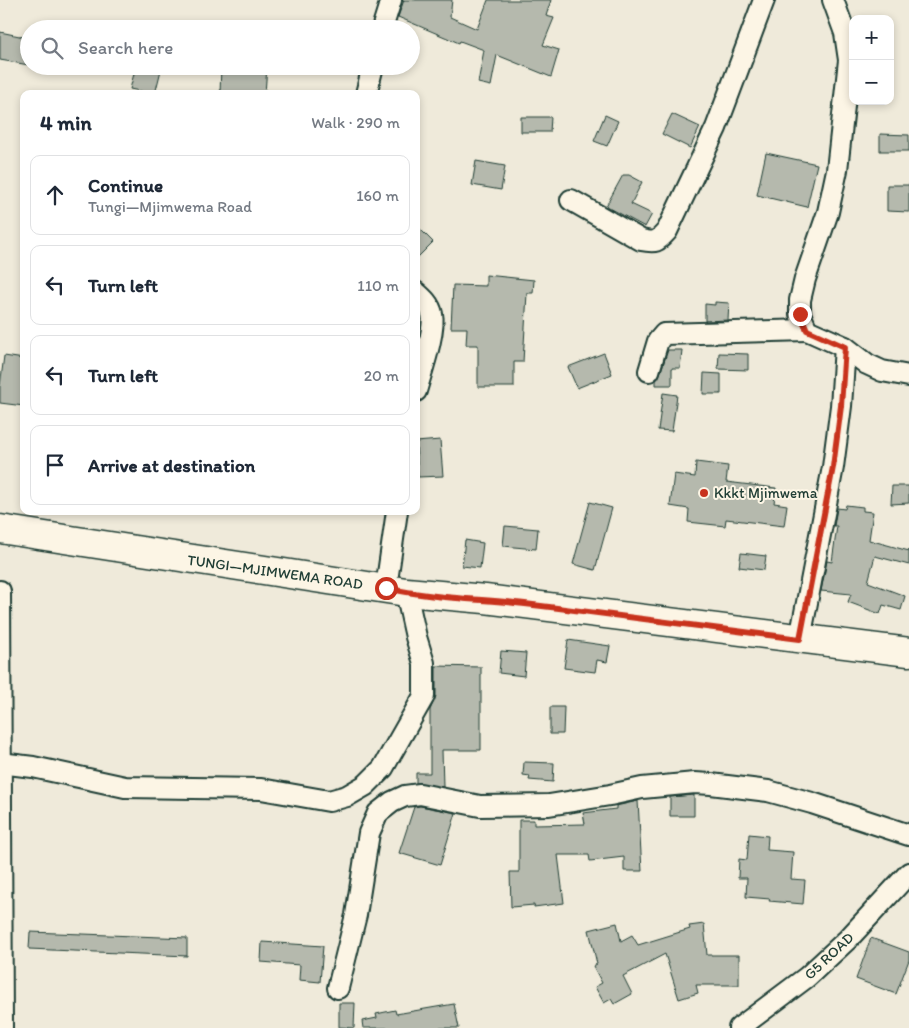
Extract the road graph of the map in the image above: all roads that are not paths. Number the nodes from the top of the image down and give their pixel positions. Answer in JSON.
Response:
{"nodes":[{"id":1,"x":764,"y":0,"type":"edge"},
{"id":2,"x":833,"y":0,"type":"edge"},
{"id":3,"x":384,"y":2,"type":"edge"},
{"id":4,"x":383,"y":20,"type":"edge"},
{"id":5,"x":370,"y":75,"type":"edge"},
{"id":6,"x":367,"y":90,"type":"edge"},
{"id":7,"x":570,"y":200,"type":"dead end"},
{"id":8,"x":420,"y":296,"type":"edge"},
{"id":9,"x":807,"y":330,"type":"junction"},
{"id":10,"x":845,"y":347,"type":"junction"},
{"id":11,"x":649,"y":371,"type":"dead end"},
{"id":12,"x":420,"y":375,"type":"edge"},
{"id":13,"x":909,"y":376,"type":"edge"},
{"id":14,"x":397,"y":515,"type":"edge"},
{"id":15,"x":0,"y":529,"type":"edge"},
{"id":16,"x":396,"y":590,"type":"junction"},
{"id":17,"x":0,"y":591,"type":"edge"},
{"id":18,"x":800,"y":639,"type":"junction"},
{"id":19,"x":909,"y":652,"type":"edge"},
{"id":20,"x":1,"y":763,"type":"edge"},
{"id":21,"x":909,"y":836,"type":"edge"},
{"id":22,"x":909,"y":873,"type":"edge"},
{"id":23,"x":902,"y":890,"type":"edge"},
{"id":24,"x":338,"y":988,"type":"dead end"},
{"id":25,"x":751,"y":1024,"type":"edge"},
{"id":26,"x":2,"y":1028,"type":"edge"}],
"edges":[{"from":1,"to":7,"type":"street"},
{"from":2,"to":9,"type":"street"},
{"from":3,"to":4,"type":"street"},
{"from":5,"to":6,"type":"street"},
{"from":8,"to":12,"type":"street"},
{"from":9,"to":10,"type":"street"},
{"from":9,"to":11,"type":"street"},
{"from":10,"to":13,"type":"street"},
{"from":10,"to":18,"type":"street"},
{"from":14,"to":16,"type":"street"},
{"from":15,"to":16,"type":"street","name":"TUNGI—MJIMWEMA ROAD"},
{"from":16,"to":18,"type":"street","name":"TUNGI—MJIMWEMA ROAD"},
{"from":16,"to":20,"type":"street"},
{"from":17,"to":20,"type":"street"},
{"from":18,"to":19,"type":"street","name":"TUNGI—MJIMWEMA ROAD"},
{"from":20,"to":26,"type":"street"},
{"from":21,"to":24,"type":"street"},
{"from":22,"to":23,"type":"street","name":"G5 ROAD"},
{"from":23,"to":25,"type":"street","name":"G5 ROAD"}]}
